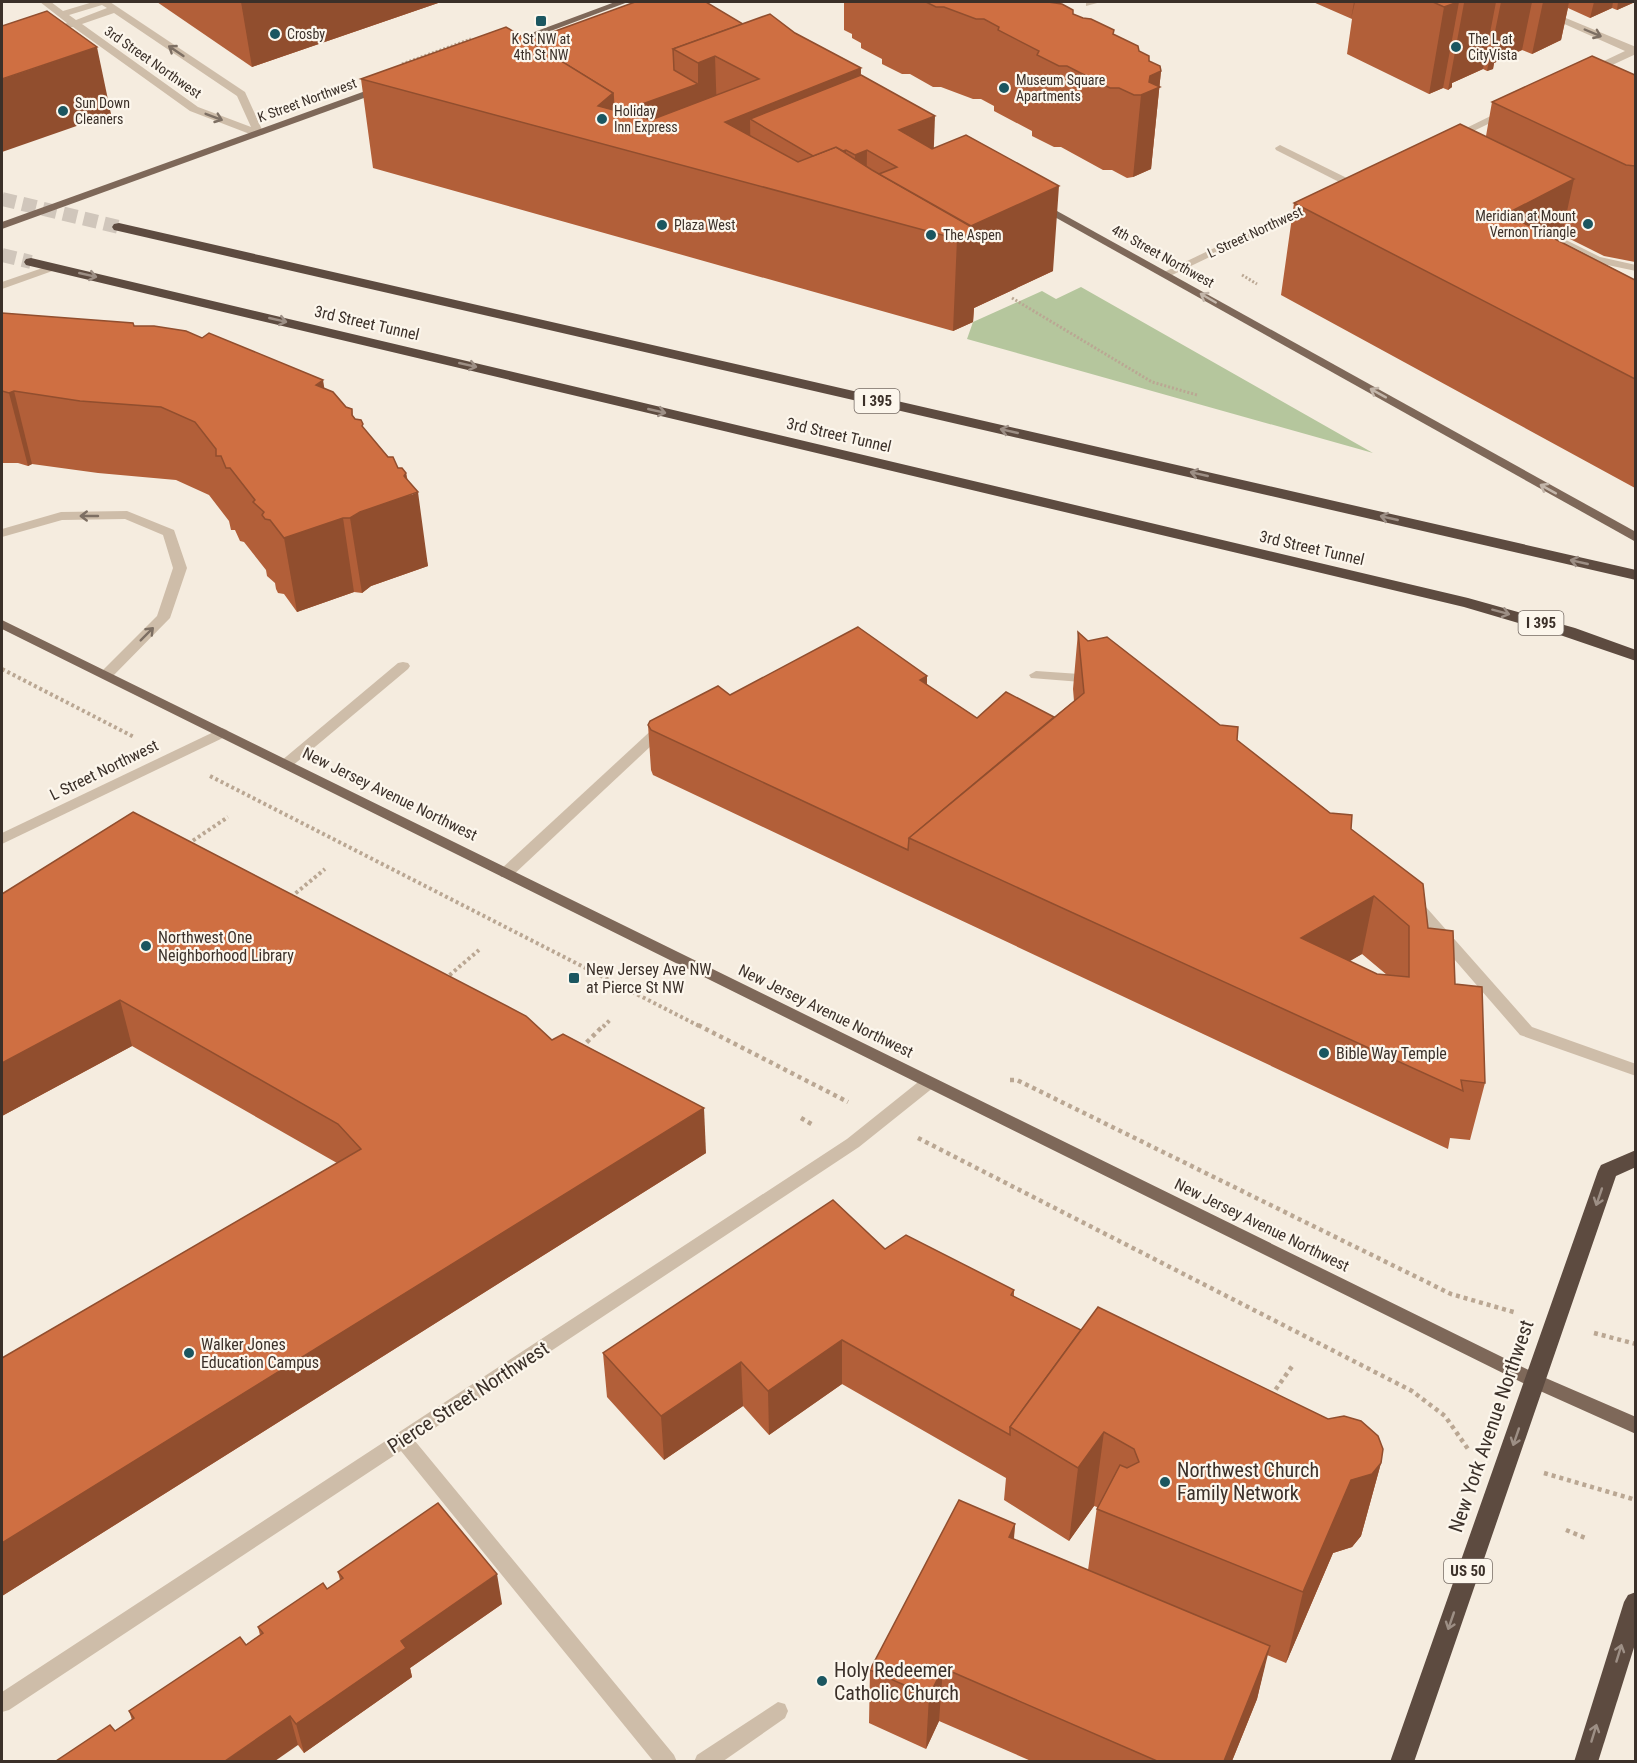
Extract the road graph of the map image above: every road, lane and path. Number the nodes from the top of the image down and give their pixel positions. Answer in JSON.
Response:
{"nodes":[{"id":1,"x":45,"y":2,"type":"edge"},
{"id":2,"x":103,"y":2,"type":"edge"},
{"id":3,"x":623,"y":2,"type":"edge"},
{"id":4,"x":1520,"y":2,"type":"edge"},
{"id":5,"x":115,"y":9,"type":"junction"},
{"id":6,"x":63,"y":14,"type":"junction"},
{"id":7,"x":74,"y":22,"type":"junction"},
{"id":8,"x":58,"y":30,"type":"edge"},
{"id":9,"x":479,"y":36,"type":"edge"},
{"id":10,"x":1634,"y":50,"type":"edge"},
{"id":11,"x":489,"y":51,"type":"edge"},
{"id":12,"x":392,"y":67,"type":"edge"},
{"id":13,"x":1583,"y":75,"type":"edge"},
{"id":14,"x":395,"y":84,"type":"edge"},
{"id":15,"x":1521,"y":105,"type":"edge"},
{"id":16,"x":259,"y":134,"type":"junction"},
{"id":17,"x":1446,"y":140,"type":"edge"},
{"id":18,"x":1280,"y":148,"type":"dead end"},
{"id":19,"x":1352,"y":185,"type":"edge"},
{"id":20,"x":1031,"y":199,"type":"edge"},
{"id":21,"x":1321,"y":200,"type":"edge"},
{"id":22,"x":2,"y":226,"type":"edge"},
{"id":23,"x":119,"y":227,"type":"tunnel mouth"},
{"id":24,"x":1535,"y":228,"type":"edge"},
{"id":25,"x":31,"y":262,"type":"tunnel mouth"},
{"id":26,"x":54,"y":267,"type":"junction"},
{"id":27,"x":1635,"y":268,"type":"edge"},
{"id":28,"x":1166,"y":274,"type":"junction"},
{"id":29,"x":1239,"y":274,"type":"dead end"},
{"id":30,"x":1257,"y":284,"type":"dead end"},
{"id":31,"x":2,"y":286,"type":"edge"},
{"id":32,"x":1012,"y":298,"type":"dead end"},
{"id":33,"x":1197,"y":395,"type":"dead end"},
{"id":34,"x":2,"y":533,"type":"edge"},
{"id":35,"x":1635,"y":538,"type":"edge"},
{"id":36,"x":1635,"y":575,"type":"edge"},
{"id":37,"x":2,"y":624,"type":"edge"},
{"id":38,"x":1635,"y":656,"type":"edge"},
{"id":39,"x":403,"y":666,"type":"dead end"},
{"id":40,"x":2,"y":669,"type":"edge"},
{"id":41,"x":106,"y":675,"type":"junction"},
{"id":42,"x":1036,"y":675,"type":"dead end"},
{"id":43,"x":1104,"y":680,"type":"edge"},
{"id":44,"x":95,"y":717,"type":"dead end"},
{"id":45,"x":669,"y":721,"type":"edge"},
{"id":46,"x":222,"y":733,"type":"junction"},
{"id":47,"x":286,"y":764,"type":"junction"},
{"id":48,"x":228,"y":817,"type":"dead end"},
{"id":49,"x":2,"y":839,"type":"edge"},
{"id":50,"x":184,"y":847,"type":"edge"},
{"id":51,"x":326,"y":869,"type":"dead end"},
{"id":52,"x":506,"y":873,"type":"junction"},
{"id":53,"x":1407,"y":894,"type":"edge"},
{"id":54,"x":287,"y":901,"type":"edge"},
{"id":55,"x":478,"y":950,"type":"dead end"},
{"id":56,"x":442,"y":982,"type":"edge"},
{"id":57,"x":610,"y":1020,"type":"dead end"},
{"id":58,"x":576,"y":1053,"type":"edge"},
{"id":59,"x":1635,"y":1070,"type":"edge"},
{"id":60,"x":928,"y":1083,"type":"junction"},
{"id":61,"x":801,"y":1118,"type":"dead end"},
{"id":62,"x":817,"y":1126,"type":"dead end"},
{"id":63,"x":1635,"y":1158,"type":"edge"},
{"id":64,"x":1293,"y":1365,"type":"dead end"},
{"id":65,"x":1535,"y":1381,"type":"junction"},
{"id":66,"x":1268,"y":1401,"type":"edge"},
{"id":67,"x":1635,"y":1426,"type":"edge"},
{"id":68,"x":403,"y":1440,"type":"junction"},
{"id":69,"x":1469,"y":1450,"type":"dead end"},
{"id":70,"x":1506,"y":1463,"type":"junction"},
{"id":71,"x":1635,"y":1500,"type":"edge"},
{"id":72,"x":1566,"y":1530,"type":"dead end"},
{"id":73,"x":1588,"y":1539,"type":"dead end"},
{"id":74,"x":1635,"y":1602,"type":"edge"},
{"id":75,"x":2,"y":1703,"type":"edge"},
{"id":76,"x":778,"y":1711,"type":"dead end"},
{"id":77,"x":667,"y":1761,"type":"edge"},
{"id":78,"x":704,"y":1761,"type":"edge"},
{"id":79,"x":1402,"y":1761,"type":"edge"},
{"id":80,"x":1586,"y":1761,"type":"edge"}],
"edges":[{"from":1,"to":6,"type":"street","name":"3rd Street Northwest"},
{"from":2,"to":5,"type":"street","name":"3rd Street Northwest"},
{"from":2,"to":6,"type":"street"},
{"from":3,"to":11,"type":"main road"},
{"from":4,"to":10,"type":"street","one_way":true},
{"from":5,"to":7,"type":"street"},
{"from":16,"to":5,"type":"street","name":"3rd Street Northwest","one_way":true},
{"from":6,"to":7,"type":"street","name":"3rd Street Northwest"},
{"from":7,"to":8,"type":"street"},
{"from":7,"to":16,"type":"street","name":"3rd Street Northwest","one_way":true},
{"from":9,"to":12,"type":"path"},
{"from":10,"to":13,"type":"street"},
{"from":14,"to":16,"type":"main road","name":"K Street Northwest"},
{"from":15,"to":17,"type":"street"},
{"from":16,"to":22,"type":"main road","name":"K Street Northwest"},
{"from":18,"to":19,"type":"street"},
{"from":20,"to":28,"type":"main road","name":"4th Street Northwest"},
{"from":21,"to":28,"type":"street","name":"L Street Northwest"},
{"from":36,"to":23,"type":"highway","number":"I 395","one_way":true},
{"from":24,"to":27,"type":"street"},
{"from":25,"to":26,"type":"highway","name":"3rd Street Tunnel","number":"I 395"},
{"from":26,"to":31,"type":"street"},
{"from":26,"to":38,"type":"highway","name":"3rd Street Tunnel","number":"I 395","one_way":true},
{"from":35,"to":28,"type":"main road","name":"4th Street Northwest","one_way":true},
{"from":29,"to":30,"type":"path"},
{"from":32,"to":33,"type":"path"},
{"from":41,"to":34,"type":"street","one_way":true},
{"from":37,"to":41,"type":"main road","name":"New Jersey Avenue Northwest"},
{"from":39,"to":47,"type":"street"},
{"from":40,"to":44,"type":"path"},
{"from":41,"to":46,"type":"main road","name":"New Jersey Avenue Northwest"},
{"from":42,"to":43,"type":"street"},
{"from":45,"to":52,"type":"street"},
{"from":46,"to":47,"type":"main road","name":"New Jersey Avenue Northwest"},
{"from":46,"to":49,"type":"street","name":"L Street Northwest"},
{"from":47,"to":52,"type":"main road","name":"New Jersey Avenue Northwest"},
{"from":48,"to":50,"type":"path"},
{"from":51,"to":54,"type":"path"},
{"from":52,"to":60,"type":"main road","name":"New Jersey Avenue Northwest"},
{"from":53,"to":59,"type":"street"},
{"from":55,"to":56,"type":"path"},
{"from":57,"to":58,"type":"path"},
{"from":60,"to":65,"type":"main road","name":"New Jersey Avenue Northwest"},
{"from":60,"to":68,"type":"street","name":"Pierce Street Northwest"},
{"from":61,"to":62,"type":"path"},
{"from":63,"to":65,"type":"highway","name":"New York Avenue Northwest","number":"US 50","one_way":true},
{"from":64,"to":66,"type":"path"},
{"from":65,"to":67,"type":"main road","name":"New Jersey Avenue Northwest"},
{"from":65,"to":70,"type":"highway","name":"New York Avenue Northwest","number":"US 50","one_way":true},
{"from":68,"to":75,"type":"street","name":"Pierce Street Northwest"},
{"from":68,"to":77,"type":"street"},
{"from":69,"to":70,"type":"path"},
{"from":70,"to":71,"type":"path"},
{"from":70,"to":79,"type":"highway","name":"New York Avenue Northwest","number":"US 50","one_way":true},
{"from":72,"to":73,"type":"path"},
{"from":80,"to":74,"type":"highway","one_way":true},
{"from":76,"to":78,"type":"street"}]}
